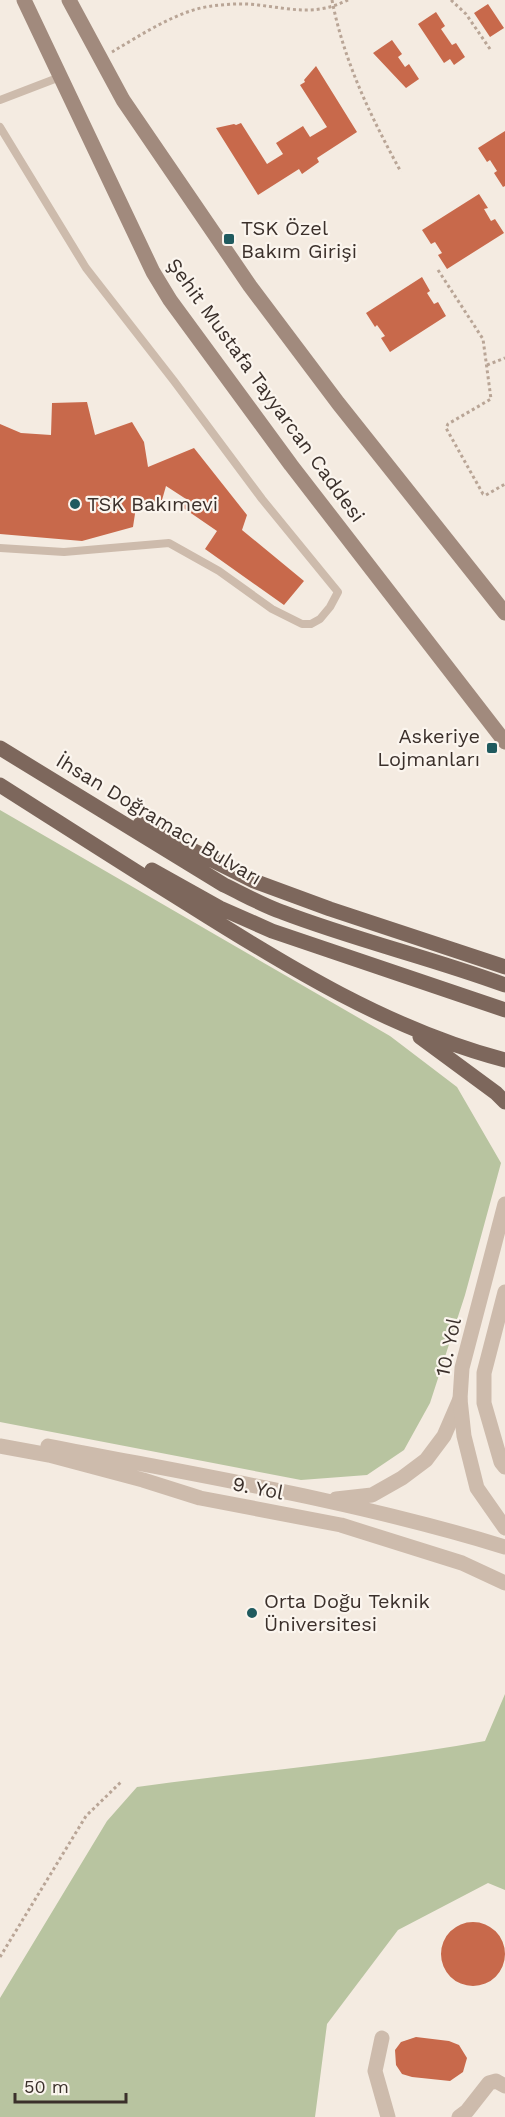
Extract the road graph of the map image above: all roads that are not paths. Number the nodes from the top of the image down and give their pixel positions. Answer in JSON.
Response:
{"nodes":[{"id":1,"x":24,"y":0,"type":"edge"},
{"id":2,"x":69,"y":0,"type":"edge"},
{"id":3,"x":60,"y":77,"type":"junction"},
{"id":4,"x":0,"y":100,"type":"edge"},
{"id":5,"x":0,"y":127,"type":"edge"},
{"id":6,"x":0,"y":548,"type":"edge"},
{"id":7,"x":505,"y":613,"type":"edge"},
{"id":8,"x":505,"y":742,"type":"edge"},
{"id":9,"x":0,"y":748,"type":"edge"},
{"id":10,"x":37,"y":771,"type":"junction"},
{"id":11,"x":0,"y":785,"type":"edge"},
{"id":12,"x":505,"y":967,"type":"edge"},
{"id":13,"x":505,"y":985,"type":"edge"},
{"id":14,"x":505,"y":1010,"type":"edge"},
{"id":15,"x":400,"y":1023,"type":"junction"},
{"id":16,"x":505,"y":1060,"type":"edge"},
{"id":17,"x":505,"y":1102,"type":"edge"},
{"id":18,"x":505,"y":1204,"type":"edge"},
{"id":19,"x":501,"y":1235,"type":"edge"},
{"id":20,"x":505,"y":1292,"type":"edge"},
{"id":21,"x":460,"y":1399,"type":"junction"},
{"id":22,"x":0,"y":1436,"type":"edge"},
{"id":23,"x":0,"y":1446,"type":"edge"},
{"id":24,"x":505,"y":1467,"type":"edge"},
{"id":25,"x":326,"y":1500,"type":"junction"},
{"id":26,"x":505,"y":1528,"type":"edge"},
{"id":27,"x":505,"y":1547,"type":"edge"},
{"id":28,"x":505,"y":1583,"type":"edge"},
{"id":29,"x":382,"y":2038,"type":"dead end"},
{"id":30,"x":505,"y":2086,"type":"edge"},
{"id":31,"x":388,"y":2117,"type":"edge"},
{"id":32,"x":459,"y":2117,"type":"edge"}],
"edges":[{"from":1,"to":3,"type":"main road","name":"Şehit Mustafa Tayyarcan Caddesi"},
{"from":2,"to":7,"type":"main road"},
{"from":3,"to":4,"type":"lane"},
{"from":3,"to":8,"type":"main road","name":"Şehit Mustafa Tayyarcan Caddesi"},
{"from":5,"to":6,"type":"lane"},
{"from":9,"to":10,"type":"main road","name":"İhsan Doğramacı Bulvarı"},
{"from":10,"to":12,"type":"main road"},
{"from":10,"to":13,"type":"main road","name":"İhsan Doğramacı Bulvarı"},
{"from":11,"to":14,"type":"main road"},
{"from":11,"to":15,"type":"main road"},
{"from":15,"to":16,"type":"main road"},
{"from":15,"to":17,"type":"main road"},
{"from":18,"to":19,"type":"street","name":"10. Yol"},
{"from":19,"to":21,"type":"street","name":"10. Yol"},
{"from":20,"to":24,"type":"street","name":"10. Yol"},
{"from":21,"to":25,"type":"street","name":"9. Yol"},
{"from":21,"to":26,"type":"street","name":"10. Yol"},
{"from":22,"to":25,"type":"street","name":"9. Yol"},
{"from":23,"to":28,"type":"street","name":"9. Yol"},
{"from":25,"to":27,"type":"street","name":"9. Yol"},
{"from":29,"to":31,"type":"street"},
{"from":30,"to":32,"type":"street"}]}
